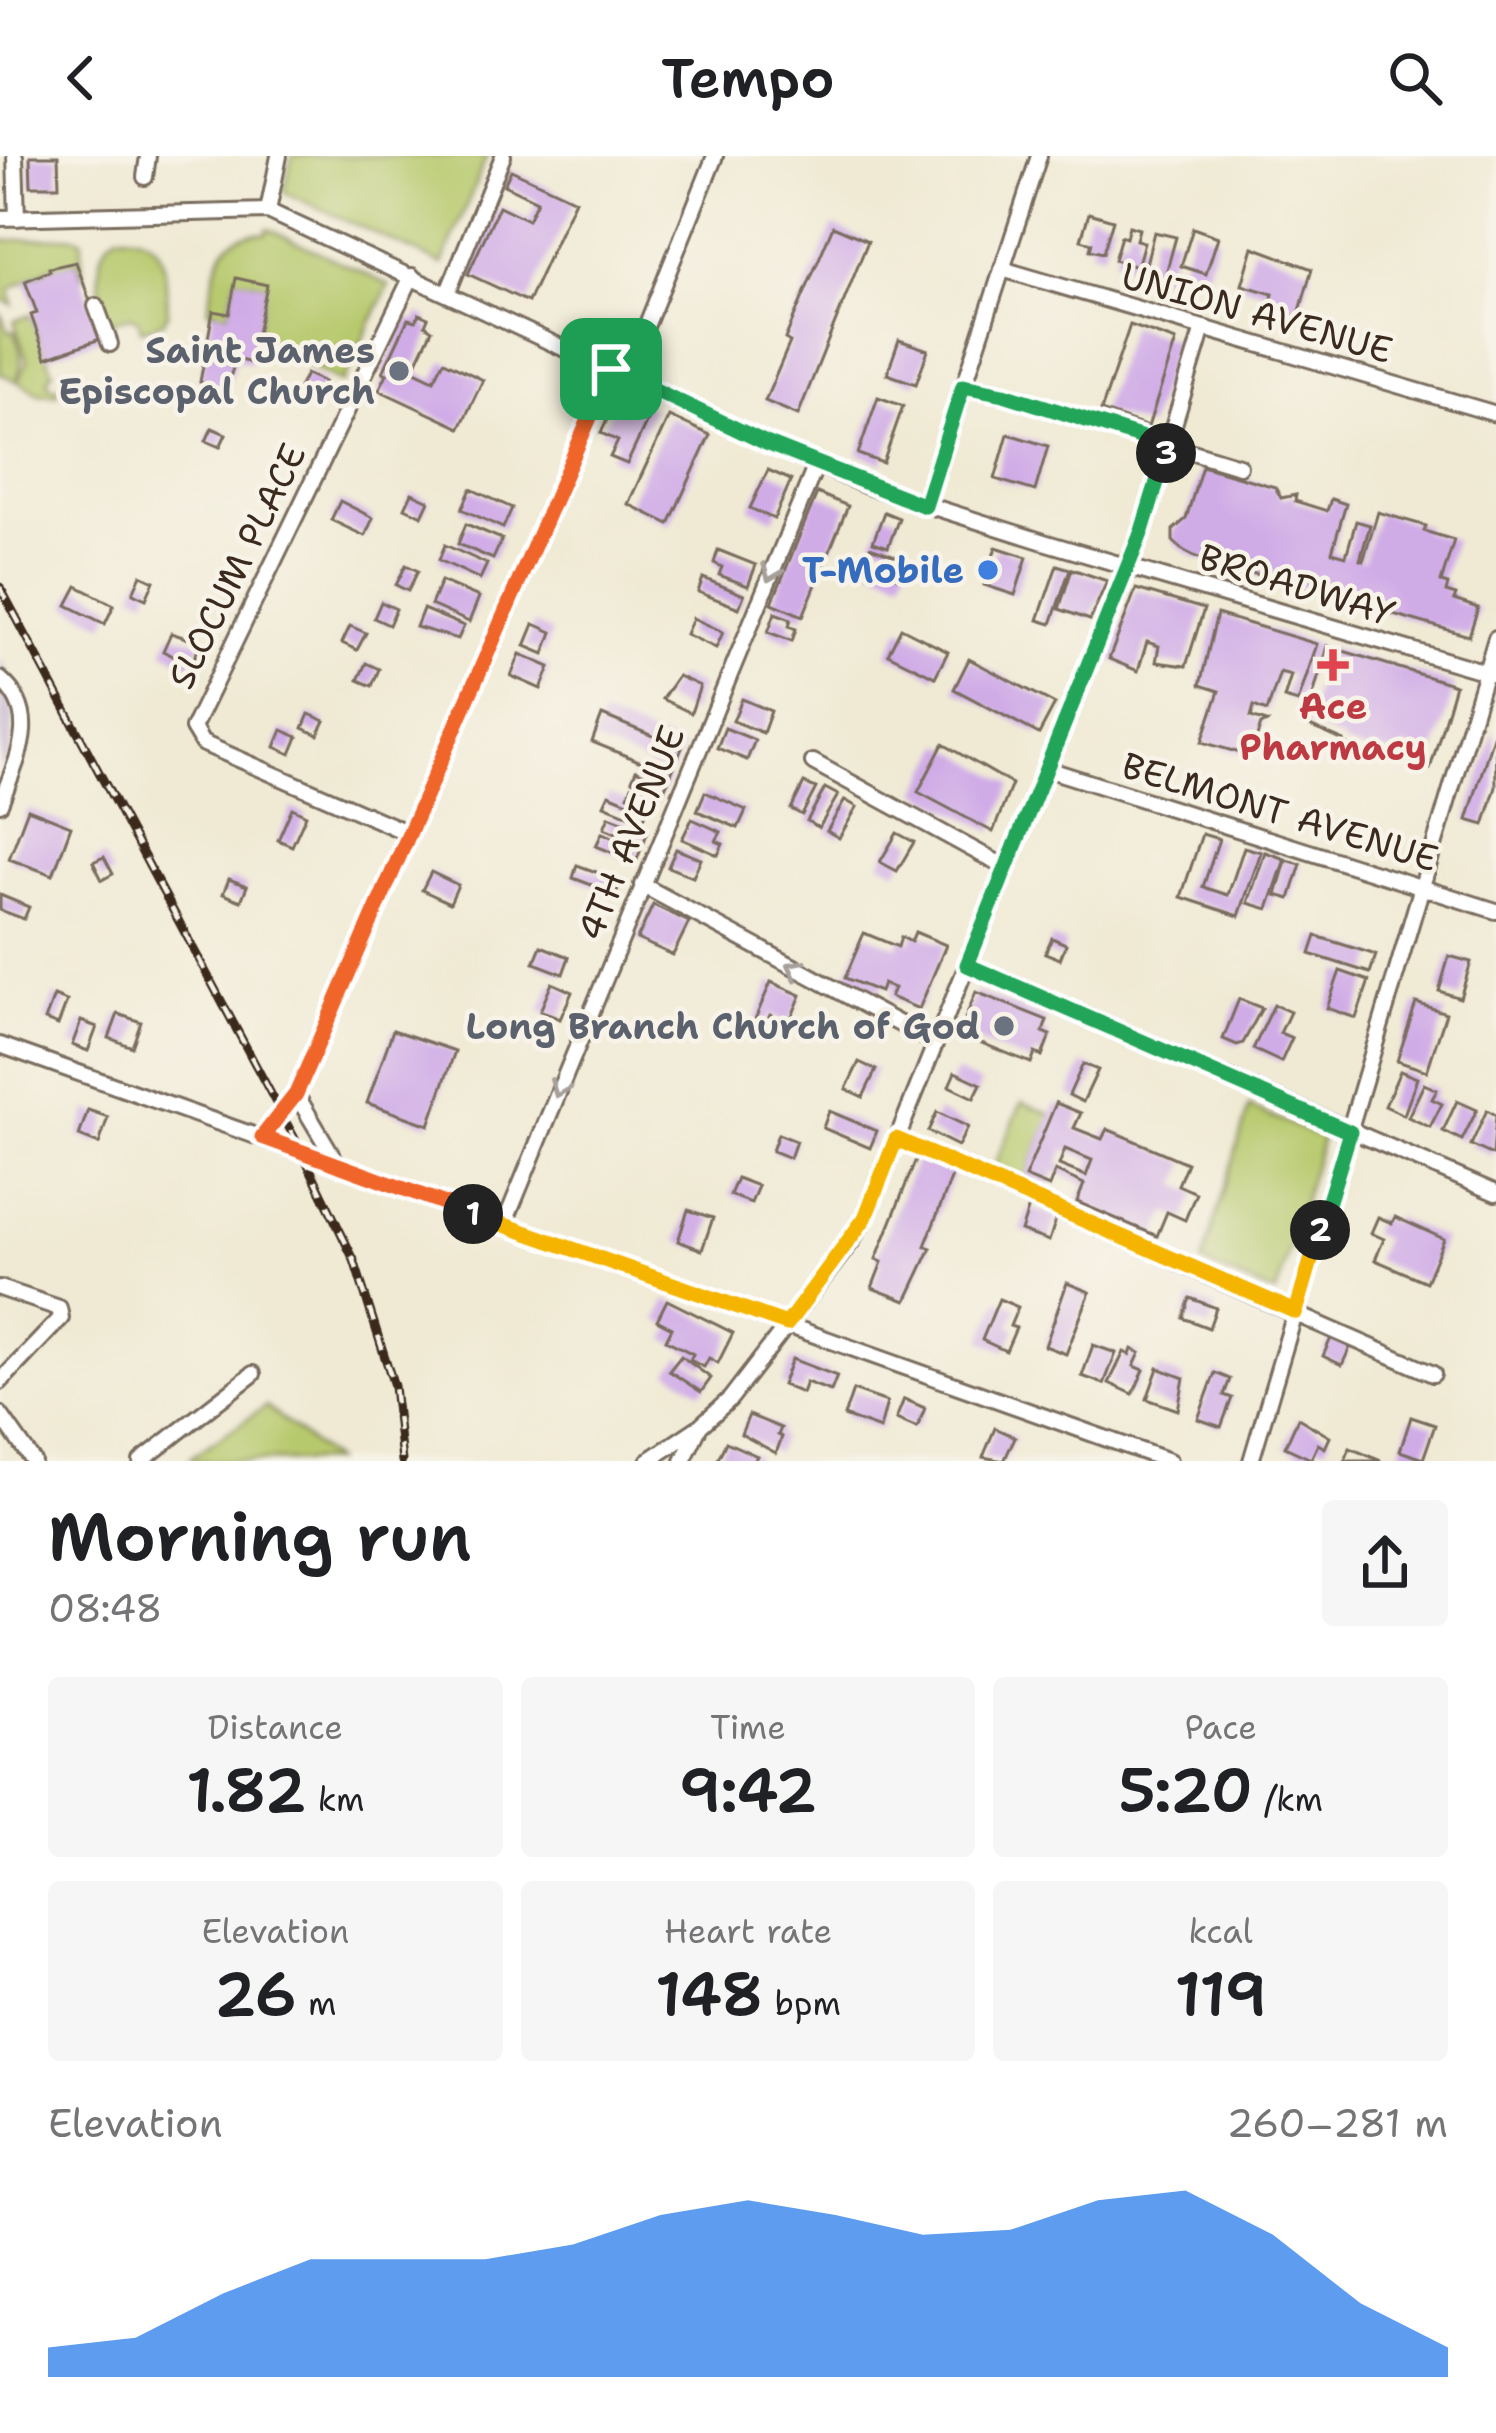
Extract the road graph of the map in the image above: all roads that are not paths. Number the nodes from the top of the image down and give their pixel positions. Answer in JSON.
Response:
{"nodes":[{"id":1,"x":15,"y":156,"type":"edge"},
{"id":2,"x":148,"y":156,"type":"edge"},
{"id":3,"x":279,"y":156,"type":"edge"},
{"id":4,"x":502,"y":156,"type":"edge"},
{"id":5,"x":715,"y":156,"type":"edge"},
{"id":6,"x":1039,"y":156,"type":"edge"},
{"id":7,"x":146,"y":177,"type":"dead end"},
{"id":8,"x":268,"y":211,"type":"junction"},
{"id":9,"x":0,"y":218,"type":"edge"},
{"id":10,"x":17,"y":218,"type":"junction"},
{"id":11,"x":1002,"y":269,"type":"junction"},
{"id":12,"x":412,"y":276,"type":"junction"},
{"id":13,"x":448,"y":292,"type":"junction"},
{"id":14,"x":96,"y":306,"type":"dead end"},
{"id":15,"x":1203,"y":328,"type":"junction"},
{"id":16,"x":110,"y":344,"type":"dead end"},
{"id":17,"x":618,"y":373,"type":"junction"},
{"id":18,"x":963,"y":386,"type":"junction"},
{"id":19,"x":1496,"y":414,"type":"edge"},
{"id":20,"x":1168,"y":446,"type":"junction"},
{"id":21,"x":1193,"y":452,"type":"dead end"},
{"id":22,"x":816,"y":465,"type":"junction"},
{"id":23,"x":1239,"y":466,"type":"dead end"},
{"id":24,"x":925,"y":506,"type":"junction"},
{"id":25,"x":1129,"y":566,"type":"junction"},
{"id":26,"x":1496,"y":638,"type":"edge"},
{"id":27,"x":1491,"y":674,"type":"edge"},
{"id":28,"x":0,"y":679,"type":"edge"},
{"id":29,"x":813,"y":762,"type":"dead end"},
{"id":30,"x":1047,"y":769,"type":"junction"},
{"id":31,"x":0,"y":804,"type":"edge"},
{"id":32,"x":408,"y":833,"type":"junction"},
{"id":33,"x":1006,"y":867,"type":"junction"},
{"id":34,"x":642,"y":885,"type":"junction"},
{"id":35,"x":1424,"y":887,"type":"junction"},
{"id":36,"x":1496,"y":911,"type":"edge"},
{"id":37,"x":967,"y":965,"type":"junction"},
{"id":38,"x":935,"y":1043,"type":"junction"},
{"id":39,"x":0,"y":1045,"type":"edge"},
{"id":40,"x":296,"y":1094,"type":"junction"},
{"id":41,"x":1350,"y":1132,"type":"junction"},
{"id":42,"x":262,"y":1137,"type":"junction"},
{"id":43,"x":896,"y":1139,"type":"junction"},
{"id":44,"x":339,"y":1166,"type":"junction"},
{"id":45,"x":1496,"y":1193,"type":"edge"},
{"id":46,"x":504,"y":1225,"type":"junction"},
{"id":47,"x":0,"y":1288,"type":"edge"},
{"id":48,"x":1296,"y":1312,"type":"junction"},
{"id":49,"x":787,"y":1324,"type":"junction"},
{"id":50,"x":253,"y":1374,"type":"dead end"},
{"id":51,"x":1433,"y":1374,"type":"dead end"},
{"id":52,"x":0,"y":1382,"type":"edge"},
{"id":53,"x":0,"y":1414,"type":"edge"},
{"id":54,"x":700,"y":1426,"type":"junction"},
{"id":55,"x":33,"y":1461,"type":"edge"},
{"id":56,"x":141,"y":1461,"type":"edge"},
{"id":57,"x":648,"y":1461,"type":"edge"},
{"id":58,"x":683,"y":1461,"type":"edge"},
{"id":59,"x":1169,"y":1461,"type":"edge"},
{"id":60,"x":1251,"y":1461,"type":"edge"}],
"edges":[{"from":1,"to":10,"type":"street"},
{"from":2,"to":7,"type":"street"},
{"from":3,"to":8,"type":"street"},
{"from":4,"to":13,"type":"street"},
{"from":5,"to":17,"type":"street"},
{"from":6,"to":11,"type":"street"},
{"from":8,"to":10,"type":"street","name":"BROADWAY"},
{"from":8,"to":12,"type":"street","name":"BROADWAY"},
{"from":9,"to":10,"type":"street","name":"BROADWAY"},
{"from":11,"to":15,"type":"street","name":"UNION AVENUE"},
{"from":11,"to":18,"type":"street"},
{"from":12,"to":13,"type":"street","name":"BROADWAY"},
{"from":12,"to":32,"type":"street","name":"SLOCUM PLACE"},
{"from":13,"to":17,"type":"street","name":"BROADWAY"},
{"from":14,"to":16,"type":"street"},
{"from":15,"to":19,"type":"street","name":"UNION AVENUE"},
{"from":15,"to":20,"type":"street"},
{"from":17,"to":22,"type":"street","name":"BROADWAY"},
{"from":17,"to":32,"type":"street"},
{"from":18,"to":20,"type":"street"},
{"from":18,"to":24,"type":"street"},
{"from":20,"to":25,"type":"street"},
{"from":21,"to":23,"type":"street"},
{"from":22,"to":24,"type":"street","name":"BROADWAY"},
{"from":22,"to":34,"type":"street","name":"4TH AVENUE","one_way":true},
{"from":24,"to":25,"type":"street","name":"BROADWAY"},
{"from":25,"to":27,"type":"street","name":"BROADWAY"},
{"from":25,"to":30,"type":"street"},
{"from":26,"to":27,"type":"street"},
{"from":27,"to":35,"type":"street"},
{"from":28,"to":31,"type":"street"},
{"from":29,"to":33,"type":"street"},
{"from":30,"to":33,"type":"street"},
{"from":30,"to":35,"type":"street","name":"BELMONT AVENUE"},
{"from":32,"to":40,"type":"street"},
{"from":33,"to":37,"type":"street"},
{"from":38,"to":34,"type":"street","one_way":true},
{"from":34,"to":46,"type":"street","name":"4TH AVENUE","one_way":true},
{"from":35,"to":36,"type":"street","name":"BELMONT AVENUE"},
{"from":35,"to":41,"type":"street"},
{"from":37,"to":38,"type":"street"},
{"from":37,"to":41,"type":"street"},
{"from":38,"to":43,"type":"street"},
{"from":39,"to":42,"type":"street"},
{"from":40,"to":42,"type":"street"},
{"from":40,"to":44,"type":"street"},
{"from":41,"to":45,"type":"street"},
{"from":41,"to":48,"type":"street"},
{"from":42,"to":44,"type":"street"},
{"from":43,"to":48,"type":"street"},
{"from":43,"to":49,"type":"street"},
{"from":44,"to":46,"type":"street"},
{"from":46,"to":49,"type":"street"},
{"from":47,"to":52,"type":"street"},
{"from":48,"to":51,"type":"street"},
{"from":48,"to":60,"type":"street"},
{"from":49,"to":54,"type":"street"},
{"from":49,"to":59,"type":"street"},
{"from":50,"to":56,"type":"street"},
{"from":53,"to":55,"type":"street"},
{"from":54,"to":57,"type":"street"},
{"from":54,"to":58,"type":"street"}]}
